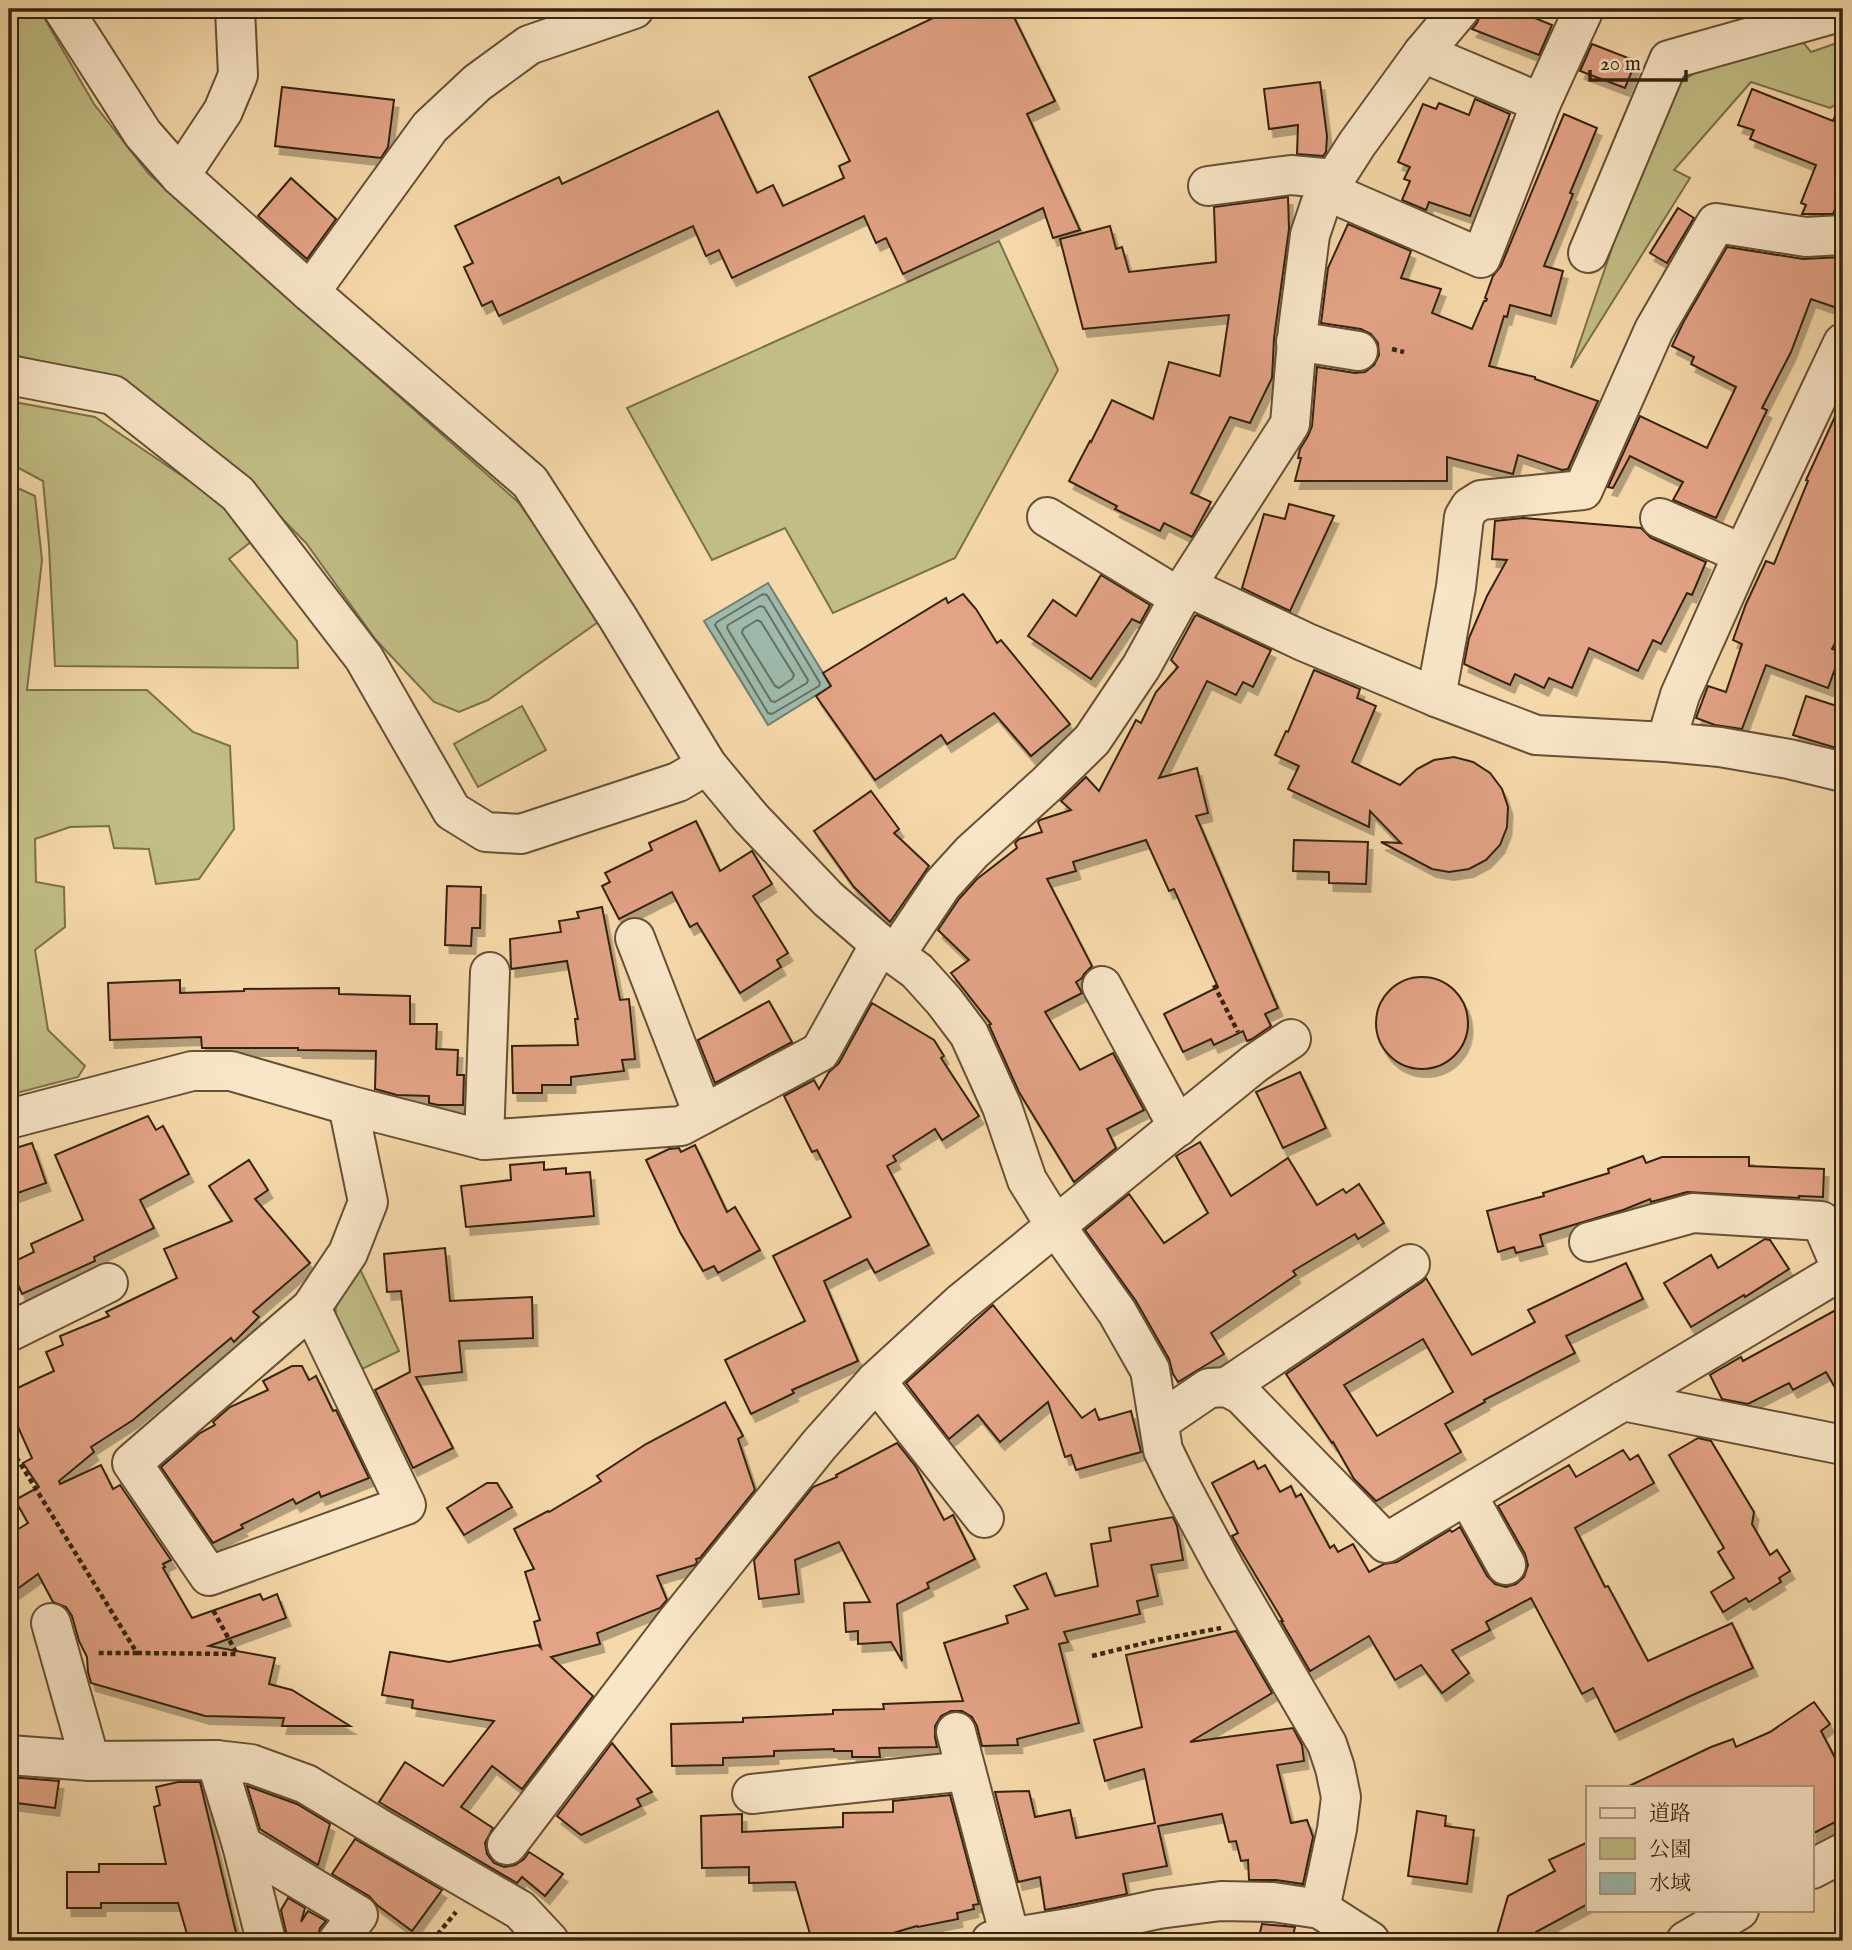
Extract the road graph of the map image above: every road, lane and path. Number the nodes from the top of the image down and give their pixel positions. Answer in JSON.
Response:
{"nodes":[{"id":1,"x":64,"y":9,"type":"edge"},
{"id":2,"x":235,"y":9,"type":"edge"},
{"id":3,"x":634,"y":9,"type":"edge"},
{"id":4,"x":1460,"y":9,"type":"edge"},
{"id":5,"x":1584,"y":9,"type":"edge"},
{"id":6,"x":1843,"y":11,"type":"edge"},
{"id":7,"x":1423,"y":53,"type":"junction"},
{"id":8,"x":1541,"y":103,"type":"junction"},
{"id":9,"x":180,"y":176,"type":"junction"},
{"id":10,"x":1331,"y":185,"type":"junction"},
{"id":11,"x":1208,"y":186,"type":"dead end"},
{"id":12,"x":1843,"y":235,"type":"edge"},
{"id":13,"x":1588,"y":253,"type":"dead end"},
{"id":14,"x":310,"y":292,"type":"junction"},
{"id":15,"x":1297,"y":341,"type":"junction"},
{"id":16,"x":1843,"y":343,"type":"edge"},
{"id":17,"x":1358,"y":351,"type":"dead end"},
{"id":18,"x":9,"y":375,"type":"edge"},
{"id":19,"x":1047,"y":517,"type":"dead end"},
{"id":20,"x":1660,"y":518,"type":"dead end"},
{"id":21,"x":1743,"y":554,"type":"junction"},
{"id":22,"x":1183,"y":592,"type":"junction"},
{"id":23,"x":1436,"y":697,"type":"junction"},
{"id":24,"x":1666,"y":742,"type":"junction"},
{"id":25,"x":707,"y":765,"type":"junction"},
{"id":26,"x":1843,"y":772,"type":"edge"},
{"id":27,"x":635,"y":938,"type":"dead end"},
{"id":28,"x":887,"y":949,"type":"junction"},
{"id":29,"x":490,"y":972,"type":"dead end"},
{"id":30,"x":1214,"y":985,"type":"dead end"},
{"id":31,"x":1102,"y":986,"type":"dead end"},
{"id":32,"x":1291,"y":1039,"type":"dead end"},
{"id":33,"x":1254,"y":1064,"type":"junction"},
{"id":34,"x":348,"y":1105,"type":"junction"},
{"id":35,"x":703,"y":1114,"type":"junction"},
{"id":36,"x":9,"y":1119,"type":"edge"},
{"id":37,"x":1178,"y":1128,"type":"junction"},
{"id":38,"x":484,"y":1140,"type":"junction"},
{"id":39,"x":1055,"y":1225,"type":"junction"},
{"id":40,"x":1589,"y":1242,"type":"dead end"},
{"id":41,"x":1410,"y":1264,"type":"dead end"},
{"id":42,"x":108,"y":1283,"type":"dead end"},
{"id":43,"x":311,"y":1308,"type":"junction"},
{"id":44,"x":12,"y":1321,"type":"edge"},
{"id":45,"x":876,"y":1381,"type":"junction"},
{"id":46,"x":1227,"y":1388,"type":"junction"},
{"id":47,"x":1623,"y":1401,"type":"junction"},
{"id":48,"x":1159,"y":1422,"type":"junction"},
{"id":49,"x":1843,"y":1445,"type":"edge"},
{"id":50,"x":9,"y":1456,"type":"edge"},
{"id":51,"x":1467,"y":1496,"type":"junction"},
{"id":52,"x":984,"y":1518,"type":"dead end"},
{"id":53,"x":1506,"y":1565,"type":"dead end"},
{"id":54,"x":209,"y":1576,"type":"junction"},
{"id":55,"x":1255,"y":1621,"type":"junction"},
{"id":56,"x":55,"y":1638,"type":"joint"},
{"id":57,"x":137,"y":1653,"type":"junction"},
{"id":58,"x":1092,"y":1656,"type":"dead end"},
{"id":59,"x":956,"y":1732,"type":"dead end"},
{"id":60,"x":9,"y":1755,"type":"edge"},
{"id":61,"x":216,"y":1760,"type":"junction"},
{"id":62,"x":90,"y":1761,"type":"junction"},
{"id":63,"x":965,"y":1771,"type":"junction"},
{"id":64,"x":752,"y":1794,"type":"dead end"},
{"id":65,"x":242,"y":1845,"type":"junction"},
{"id":66,"x":507,"y":1845,"type":"dead end"},
{"id":67,"x":1843,"y":1853,"type":"edge"},
{"id":68,"x":1814,"y":1868,"type":"edge"},
{"id":69,"x":1320,"y":1909,"type":"junction"},
{"id":70,"x":1737,"y":1912,"type":"edge"},
{"id":71,"x":1161,"y":1925,"type":"edge"},
{"id":72,"x":1075,"y":1934,"type":"edge"},
{"id":73,"x":1000,"y":1939,"type":"edge"},
{"id":74,"x":266,"y":1941,"type":"edge"},
{"id":75,"x":338,"y":1941,"type":"edge"},
{"id":76,"x":549,"y":1941,"type":"edge"},
{"id":77,"x":1370,"y":1941,"type":"edge"},
{"id":78,"x":1686,"y":1941,"type":"edge"}],
"edges":[{"from":1,"to":9,"type":"street"},
{"from":2,"to":9,"type":"street"},
{"from":3,"to":14,"type":"street"},
{"from":4,"to":7,"type":"street"},
{"from":5,"to":8,"type":"street"},
{"from":6,"to":13,"type":"street"},
{"from":7,"to":8,"type":"street"},
{"from":7,"to":10,"type":"street"},
{"from":8,"to":10,"type":"street"},
{"from":9,"to":14,"type":"street"},
{"from":10,"to":11,"type":"street"},
{"from":10,"to":15,"type":"street"},
{"from":12,"to":23,"type":"street"},
{"from":14,"to":25,"type":"street"},
{"from":15,"to":17,"type":"street"},
{"from":15,"to":22,"type":"street"},
{"from":16,"to":21,"type":"street"},
{"from":18,"to":25,"type":"street"},
{"from":19,"to":22,"type":"street"},
{"from":20,"to":21,"type":"street"},
{"from":21,"to":24,"type":"street"},
{"from":22,"to":23,"type":"street"},
{"from":22,"to":28,"type":"street"},
{"from":23,"to":24,"type":"street"},
{"from":24,"to":26,"type":"street"},
{"from":25,"to":28,"type":"street"},
{"from":27,"to":35,"type":"street"},
{"from":28,"to":35,"type":"street"},
{"from":28,"to":39,"type":"street"},
{"from":29,"to":38,"type":"street"},
{"from":30,"to":33,"type":"path"},
{"from":31,"to":37,"type":"street"},
{"from":32,"to":33,"type":"street"},
{"from":33,"to":37,"type":"street"},
{"from":34,"to":36,"type":"street"},
{"from":34,"to":38,"type":"street"},
{"from":34,"to":43,"type":"street"},
{"from":35,"to":38,"type":"street"},
{"from":37,"to":39,"type":"street"},
{"from":39,"to":45,"type":"street"},
{"from":39,"to":48,"type":"street"},
{"from":40,"to":47,"type":"street"},
{"from":41,"to":46,"type":"street"},
{"from":42,"to":44,"type":"street"},
{"from":43,"to":54,"type":"street"},
{"from":43,"to":54,"type":"street"},
{"from":45,"to":52,"type":"street"},
{"from":45,"to":66,"type":"street"},
{"from":46,"to":48,"type":"street"},
{"from":46,"to":51,"type":"street"},
{"from":47,"to":49,"type":"street"},
{"from":47,"to":51,"type":"street"},
{"from":48,"to":55,"type":"street"},
{"from":50,"to":57,"type":"path"},
{"from":51,"to":53,"type":"street"},
{"from":54,"to":57,"type":"path"},
{"from":55,"to":58,"type":"path"},
{"from":55,"to":69,"type":"street"},
{"from":56,"to":57,"type":"path"},
{"from":56,"to":62,"type":"street"},
{"from":59,"to":63,"type":"street"},
{"from":60,"to":62,"type":"street"},
{"from":61,"to":62,"type":"street"},
{"from":61,"to":65,"type":"street"},
{"from":61,"to":76,"type":"street"},
{"from":63,"to":64,"type":"street"},
{"from":63,"to":73,"type":"street"},
{"from":65,"to":74,"type":"street"},
{"from":65,"to":75,"type":"street"},
{"from":67,"to":68,"type":"street"},
{"from":69,"to":71,"type":"street"},
{"from":69,"to":77,"type":"street"},
{"from":70,"to":78,"type":"street"},
{"from":71,"to":72,"type":"street"},
{"from":72,"to":73,"type":"street"}]}
